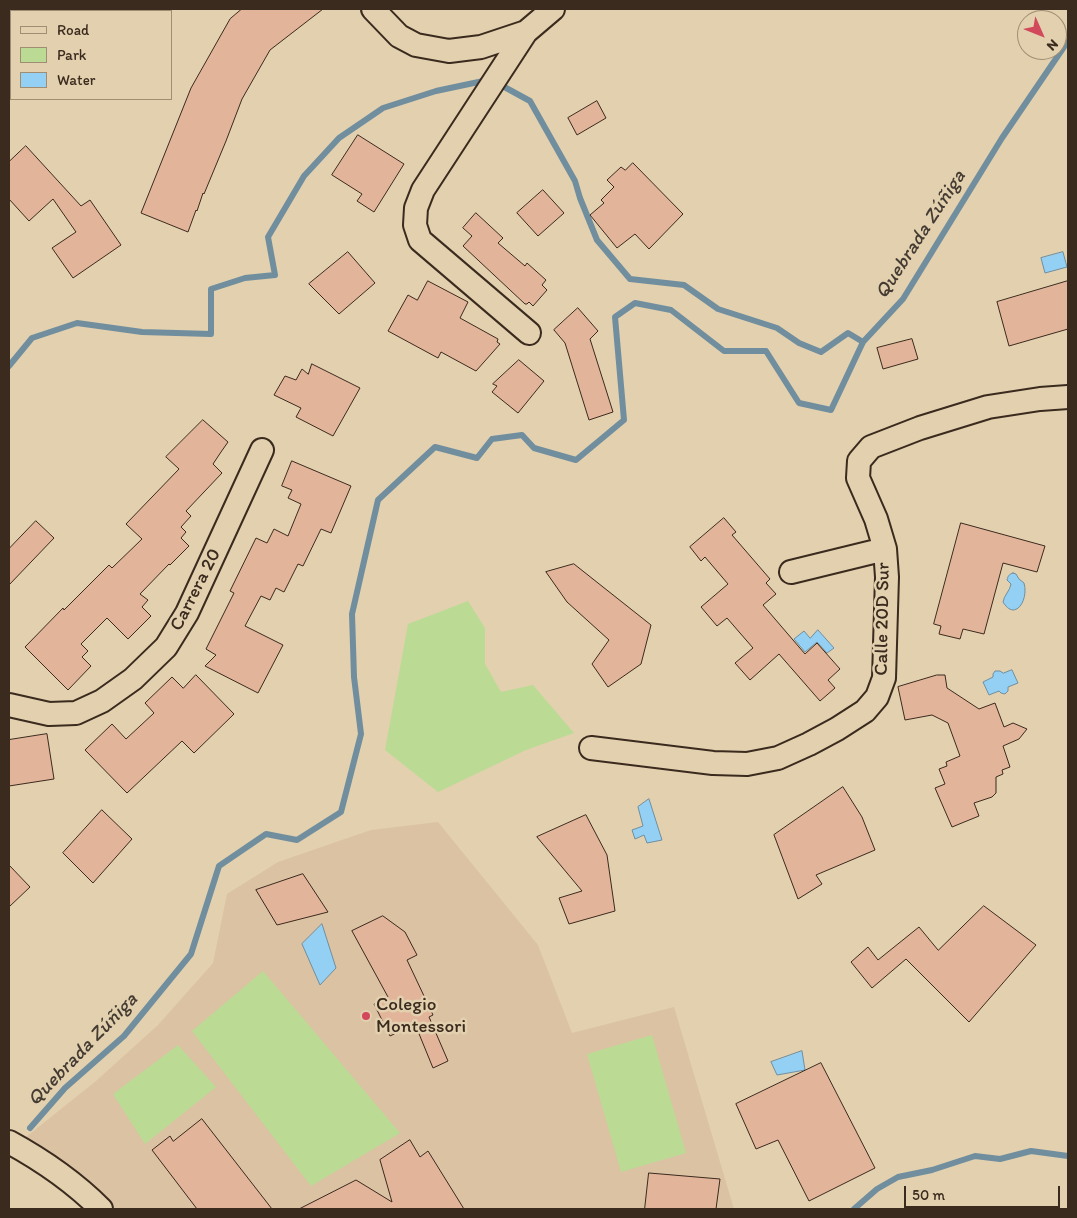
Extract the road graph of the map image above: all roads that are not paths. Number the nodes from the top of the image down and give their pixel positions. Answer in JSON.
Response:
{"nodes":[{"id":1,"x":373,"y":9,"type":"edge"},
{"id":2,"x":552,"y":9,"type":"edge"},
{"id":3,"x":526,"y":32,"type":"junction"},
{"id":4,"x":529,"y":333,"type":"dead end"},
{"id":5,"x":1068,"y":397,"type":"edge"},
{"id":6,"x":262,"y":450,"type":"dead end"},
{"id":7,"x":885,"y":548,"type":"junction"},
{"id":8,"x":791,"y":572,"type":"dead end"},
{"id":9,"x":9,"y":705,"type":"edge"},
{"id":10,"x":591,"y":748,"type":"dead end"},
{"id":11,"x":9,"y":1142,"type":"edge"},
{"id":12,"x":101,"y":1209,"type":"edge"}],
"edges":[{"from":1,"to":3,"type":"street"},
{"from":2,"to":3,"type":"street"},
{"from":3,"to":4,"type":"street"},
{"from":5,"to":7,"type":"street","name":"Calle 20D Sur"},
{"from":6,"to":9,"type":"street","name":"Carrera 20"},
{"from":7,"to":8,"type":"street"},
{"from":7,"to":10,"type":"street","name":"Calle 20D Sur"},
{"from":11,"to":12,"type":"street"}]}
